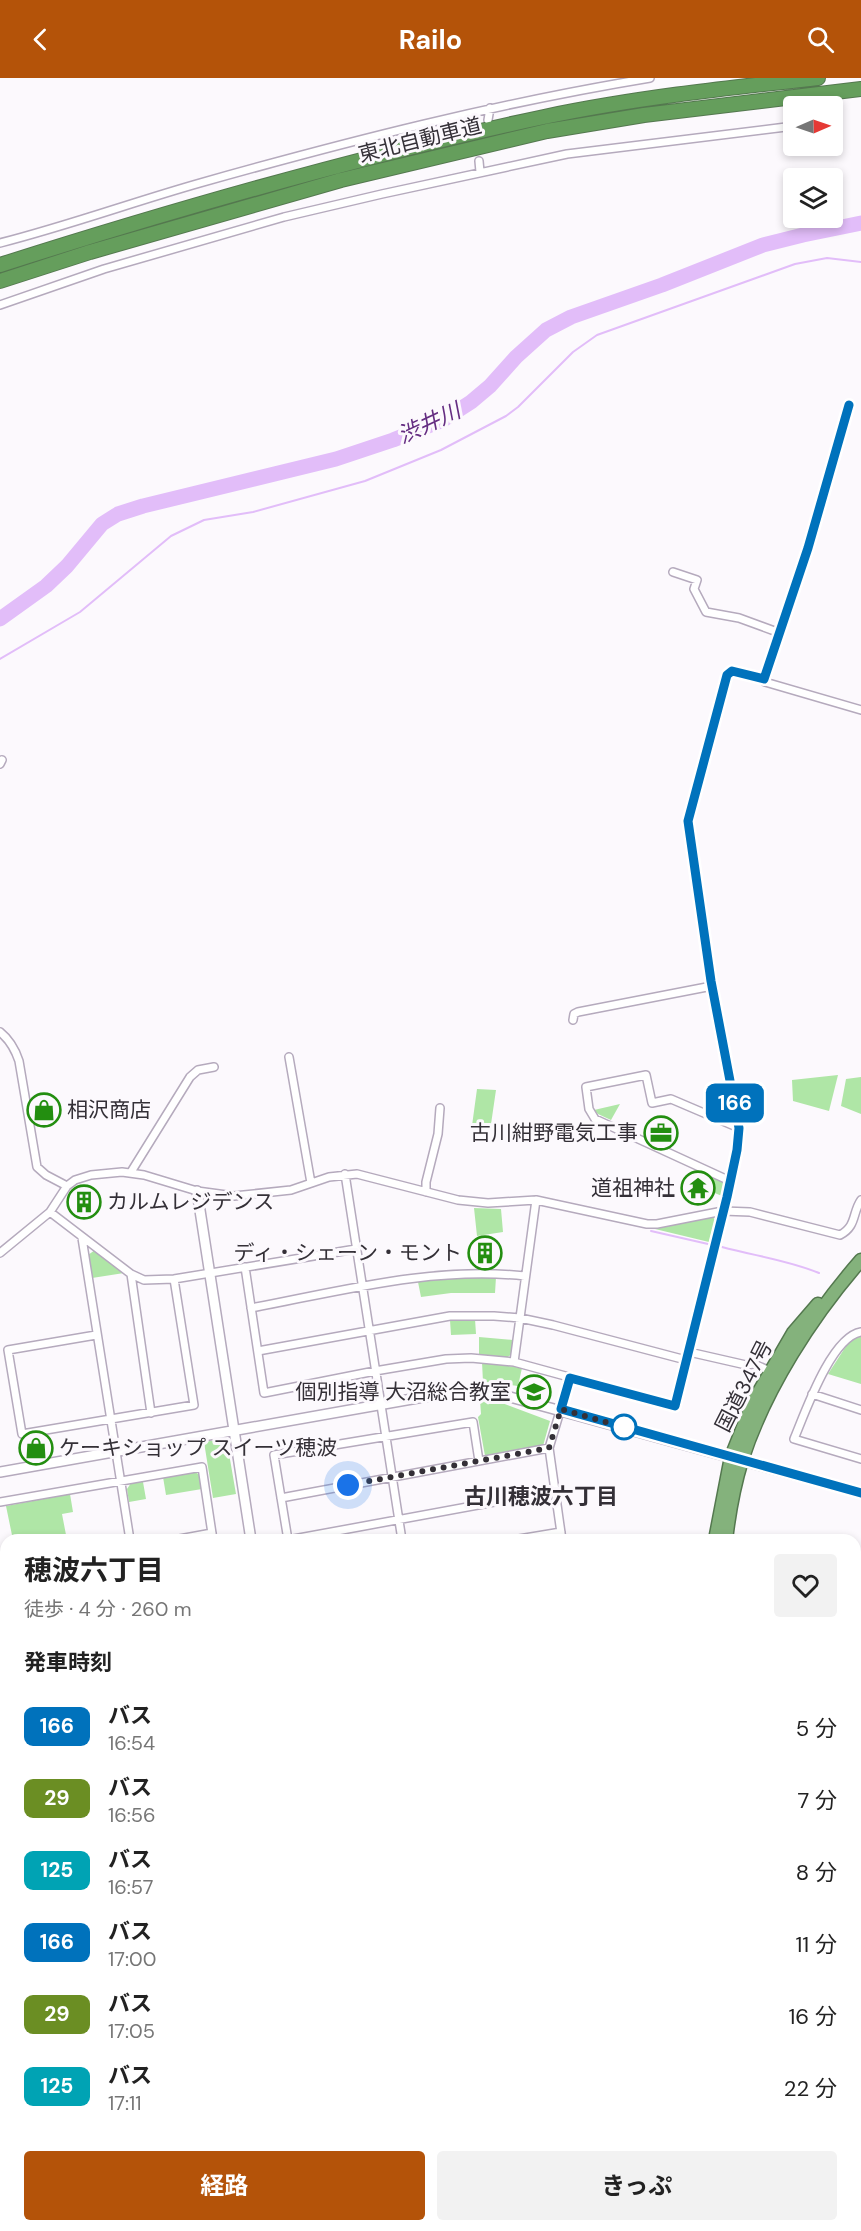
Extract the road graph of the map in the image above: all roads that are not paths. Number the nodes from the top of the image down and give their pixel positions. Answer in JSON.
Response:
{"nodes":[{"id":1,"x":650,"y":78,"type":"edge"},
{"id":2,"x":818,"y":78,"type":"edge"},
{"id":3,"x":861,"y":89,"type":"edge"},
{"id":4,"x":490,"y":108,"type":"junction"},
{"id":5,"x":488,"y":120,"type":"dead end"},
{"id":6,"x":783,"y":127,"type":"edge"},
{"id":7,"x":479,"y":161,"type":"dead end"},
{"id":8,"x":480,"y":172,"type":"junction"},
{"id":9,"x":2,"y":243,"type":"edge"},
{"id":10,"x":0,"y":265,"type":"edge"},
{"id":11,"x":0,"y":281,"type":"edge"},
{"id":12,"x":0,"y":305,"type":"edge"},
{"id":13,"x":849,"y":405,"type":"dead end"},
{"id":14,"x":673,"y":572,"type":"dead end"},
{"id":15,"x":780,"y":633,"type":"junction"},
{"id":16,"x":764,"y":679,"type":"junction"},
{"id":17,"x":861,"y":710,"type":"edge"},
{"id":18,"x":712,"y":986,"type":"junction"},
{"id":19,"x":573,"y":1020,"type":"dead end"},
{"id":20,"x":0,"y":1032,"type":"edge"},
{"id":21,"x":289,"y":1057,"type":"dead end"},
{"id":22,"x":214,"y":1067,"type":"dead end"},
{"id":23,"x":440,"y":1108,"type":"dead end"},
{"id":24,"x":739,"y":1128,"type":"junction"},
{"id":25,"x":130,"y":1172,"type":"junction"},
{"id":26,"x":345,"y":1174,"type":"junction"},
{"id":27,"x":730,"y":1181,"type":"junction"},
{"id":28,"x":312,"y":1183,"type":"junction"},
{"id":29,"x":67,"y":1186,"type":"junction"},
{"id":30,"x":196,"y":1191,"type":"junction"},
{"id":31,"x":426,"y":1192,"type":"junction"},
{"id":32,"x":536,"y":1200,"type":"junction"},
{"id":33,"x":861,"y":1200,"type":"edge"},
{"id":34,"x":723,"y":1210,"type":"junction"},
{"id":35,"x":50,"y":1212,"type":"junction"},
{"id":36,"x":82,"y":1238,"type":"junction"},
{"id":37,"x":356,"y":1249,"type":"junction"},
{"id":38,"x":0,"y":1253,"type":"edge"},
{"id":39,"x":861,"y":1260,"type":"edge"},
{"id":40,"x":245,"y":1267,"type":"junction"},
{"id":41,"x":209,"y":1272,"type":"junction"},
{"id":42,"x":851,"y":1272,"type":"junction"},
{"id":43,"x":131,"y":1274,"type":"junction"},
{"id":44,"x":525,"y":1276,"type":"junction"},
{"id":45,"x":174,"y":1279,"type":"junction"},
{"id":46,"x":362,"y":1287,"type":"junction"},
{"id":47,"x":251,"y":1308,"type":"junction"},
{"id":48,"x":520,"y":1318,"type":"junction"},
{"id":49,"x":369,"y":1330,"type":"junction"},
{"id":50,"x":861,"y":1332,"type":"edge"},
{"id":51,"x":96,"y":1335,"type":"junction"},
{"id":52,"x":258,"y":1351,"type":"junction"},
{"id":53,"x":689,"y":1352,"type":"junction"},
{"id":54,"x":686,"y":1360,"type":"junction"},
{"id":55,"x":514,"y":1362,"type":"junction"},
{"id":56,"x":375,"y":1371,"type":"junction"},
{"id":57,"x":770,"y":1371,"type":"junction"},
{"id":58,"x":570,"y":1378,"type":"junction"},
{"id":59,"x":812,"y":1394,"type":"junction"},
{"id":60,"x":380,"y":1405,"type":"junction"},
{"id":61,"x":561,"y":1409,"type":"junction"},
{"id":62,"x":861,"y":1410,"type":"edge"},
{"id":63,"x":151,"y":1413,"type":"junction"},
{"id":64,"x":110,"y":1420,"type":"junction"},
{"id":65,"x":234,"y":1431,"type":"junction"},
{"id":66,"x":386,"y":1437,"type":"junction"},
{"id":67,"x":549,"y":1448,"type":"junction"},
{"id":68,"x":115,"y":1452,"type":"junction"},
{"id":69,"x":736,"y":1459,"type":"junction"},
{"id":70,"x":861,"y":1459,"type":"edge"},
{"id":71,"x":480,"y":1461,"type":"junction"},
{"id":72,"x":0,"y":1472,"type":"edge"},
{"id":73,"x":392,"y":1477,"type":"junction"},
{"id":74,"x":119,"y":1481,"type":"junction"},
{"id":75,"x":554,"y":1491,"type":"junction"},
{"id":76,"x":861,"y":1493,"type":"edge"},
{"id":77,"x":281,"y":1498,"type":"junction"},
{"id":78,"x":0,"y":1502,"type":"edge"},
{"id":79,"x":398,"y":1520,"type":"junction"},
{"id":80,"x":561,"y":1532,"type":"joint"},
{"id":81,"x":129,"y":1534,"type":"edge"},
{"id":82,"x":213,"y":1534,"type":"edge"},
{"id":83,"x":251,"y":1534,"type":"edge"},
{"id":84,"x":287,"y":1534,"type":"edge"},
{"id":85,"x":321,"y":1534,"type":"edge"},
{"id":86,"x":401,"y":1534,"type":"edge"},
{"id":87,"x":549,"y":1534,"type":"edge"},
{"id":88,"x":717,"y":1534,"type":"edge"},
{"id":89,"x":727,"y":1534,"type":"edge"}],
"edges":[{"from":1,"to":4,"type":"street"},
{"from":2,"to":10,"type":"highway","name":"東北自動車道"},
{"from":3,"to":11,"type":"highway","name":"東北自動車道"},
{"from":4,"to":5,"type":"street"},
{"from":4,"to":9,"type":"street"},
{"from":6,"to":8,"type":"street"},
{"from":7,"to":8,"type":"street"},
{"from":8,"to":12,"type":"street"},
{"from":13,"to":15,"type":"street"},
{"from":14,"to":15,"type":"street"},
{"from":15,"to":16,"type":"street"},
{"from":16,"to":17,"type":"street"},
{"from":16,"to":18,"type":"street"},
{"from":18,"to":19,"type":"street"},
{"from":18,"to":24,"type":"street"},
{"from":20,"to":29,"type":"street"},
{"from":21,"to":28,"type":"street"},
{"from":22,"to":25,"type":"street"},
{"from":23,"to":31,"type":"street"},
{"from":24,"to":27,"type":"street"},
{"from":24,"to":27,"type":"street"},
{"from":25,"to":29,"type":"street"},
{"from":25,"to":30,"type":"street"},
{"from":26,"to":28,"type":"street"},
{"from":26,"to":31,"type":"street"},
{"from":26,"to":37,"type":"street"},
{"from":27,"to":34,"type":"street"},
{"from":28,"to":30,"type":"street"},
{"from":29,"to":35,"type":"street"},
{"from":30,"to":41,"type":"street"},
{"from":31,"to":32,"type":"street"},
{"from":32,"to":34,"type":"street"},
{"from":32,"to":44,"type":"street"},
{"from":33,"to":34,"type":"street"},
{"from":34,"to":53,"type":"street"},
{"from":35,"to":36,"type":"street"},
{"from":35,"to":38,"type":"street"},
{"from":36,"to":43,"type":"street"},
{"from":36,"to":51,"type":"street"},
{"from":37,"to":40,"type":"street"},
{"from":37,"to":46,"type":"street"},
{"from":39,"to":42,"type":"highway","name":"国道347号"},
{"from":40,"to":41,"type":"street"},
{"from":40,"to":47,"type":"street"},
{"from":41,"to":45,"type":"street"},
{"from":41,"to":65,"type":"street"},
{"from":42,"to":57,"type":"highway","name":"国道347号"},
{"from":42,"to":69,"type":"highway","name":"国道347号"},
{"from":43,"to":45,"type":"street"},
{"from":43,"to":63,"type":"street"},
{"from":44,"to":46,"type":"street"},
{"from":44,"to":48,"type":"street"},
{"from":45,"to":63,"type":"street"},
{"from":46,"to":47,"type":"street"},
{"from":46,"to":49,"type":"street"},
{"from":47,"to":52,"type":"street"},
{"from":48,"to":49,"type":"street"},
{"from":48,"to":54,"type":"street"},
{"from":48,"to":55,"type":"street"},
{"from":49,"to":52,"type":"street"},
{"from":49,"to":56,"type":"street"},
{"from":50,"to":59,"type":"street"},
{"from":51,"to":64,"type":"street"},
{"from":51,"to":64,"type":"street"},
{"from":52,"to":56,"type":"street"},
{"from":53,"to":54,"type":"street"},
{"from":53,"to":57,"type":"street"},
{"from":54,"to":58,"type":"street"},
{"from":55,"to":56,"type":"street"},
{"from":55,"to":58,"type":"street"},
{"from":56,"to":60,"type":"street"},
{"from":57,"to":69,"type":"highway","name":"国道347号"},
{"from":58,"to":61,"type":"street"},
{"from":59,"to":62,"type":"street"},
{"from":59,"to":70,"type":"street"},
{"from":60,"to":61,"type":"street"},
{"from":60,"to":65,"type":"street"},
{"from":60,"to":66,"type":"street"},
{"from":61,"to":67,"type":"street"},
{"from":61,"to":69,"type":"street"},
{"from":63,"to":64,"type":"street"},
{"from":64,"to":68,"type":"street"},
{"from":65,"to":68,"type":"street"},
{"from":65,"to":83,"type":"street"},
{"from":66,"to":71,"type":"street"},
{"from":66,"to":73,"type":"street"},
{"from":66,"to":77,"type":"street"},
{"from":67,"to":71,"type":"street"},
{"from":67,"to":75,"type":"street"},
{"from":68,"to":72,"type":"street"},
{"from":68,"to":74,"type":"street"},
{"from":69,"to":76,"type":"street"},
{"from":69,"to":88,"type":"highway","name":"国道347号"},
{"from":69,"to":89,"type":"highway","name":"国道347号"},
{"from":71,"to":73,"type":"street"},
{"from":73,"to":77,"type":"street"},
{"from":73,"to":79,"type":"street"},
{"from":74,"to":78,"type":"street"},
{"from":74,"to":81,"type":"street"},
{"from":74,"to":82,"type":"street"},
{"from":75,"to":79,"type":"street"},
{"from":75,"to":80,"type":"street"},
{"from":77,"to":84,"type":"street"},
{"from":79,"to":85,"type":"street"},
{"from":79,"to":86,"type":"street"},
{"from":80,"to":87,"type":"street"}]}
